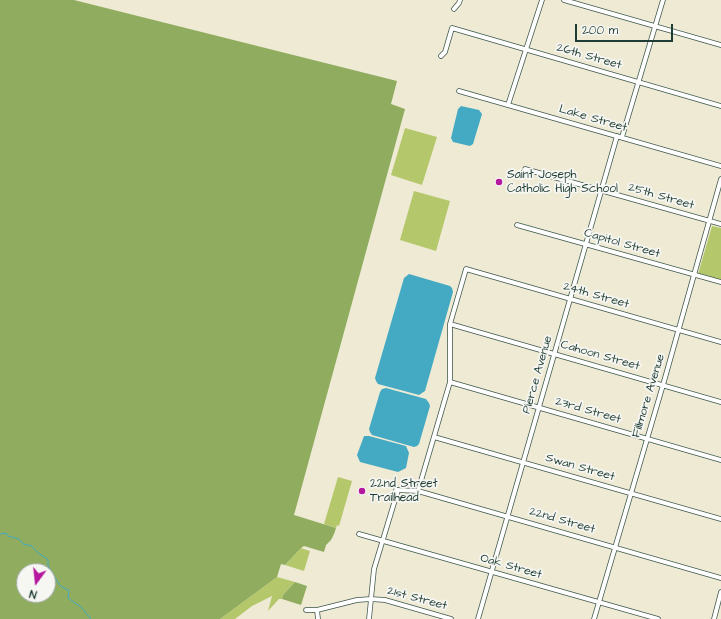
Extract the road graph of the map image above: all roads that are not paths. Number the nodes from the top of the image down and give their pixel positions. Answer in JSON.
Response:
{"nodes":[{"id":1,"x":460,"y":0,"type":"edge"},
{"id":2,"x":542,"y":0,"type":"edge"},
{"id":3,"x":564,"y":0,"type":"edge"},
{"id":4,"x":663,"y":0,"type":"edge"},
{"id":5,"x":454,"y":9,"type":"dead end"},
{"id":6,"x":655,"y":26,"type":"junction"},
{"id":7,"x":721,"y":45,"type":"edge"},
{"id":8,"x":526,"y":50,"type":"junction"},
{"id":9,"x":441,"y":56,"type":"dead end"},
{"id":10,"x":639,"y":82,"type":"junction"},
{"id":11,"x":459,"y":91,"type":"dead end"},
{"id":12,"x":508,"y":105,"type":"junction"},
{"id":13,"x":721,"y":106,"type":"edge"},
{"id":14,"x":617,"y":136,"type":"junction"},
{"id":15,"x":622,"y":138,"type":"junction"},
{"id":16,"x":721,"y":166,"type":"edge"},
{"id":17,"x":526,"y":169,"type":"dead end"},
{"id":18,"x":721,"y":179,"type":"edge"},
{"id":19,"x":601,"y":190,"type":"junction"},
{"id":20,"x":709,"y":221,"type":"junction"},
{"id":21,"x":721,"y":224,"type":"edge"},
{"id":22,"x":517,"y":225,"type":"dead end"},
{"id":23,"x":586,"y":244,"type":"junction"},
{"id":24,"x":694,"y":274,"type":"junction"},
{"id":25,"x":721,"y":282,"type":"edge"},
{"id":26,"x":570,"y":299,"type":"junction"},
{"id":27,"x":450,"y":324,"type":"junction"},
{"id":28,"x":679,"y":330,"type":"junction"},
{"id":29,"x":721,"y":342,"type":"edge"},
{"id":30,"x":554,"y":354,"type":"junction"},
{"id":31,"x":450,"y":382,"type":"junction"},
{"id":32,"x":663,"y":385,"type":"junction"},
{"id":33,"x":721,"y":402,"type":"edge"},
{"id":34,"x":539,"y":407,"type":"junction"},
{"id":35,"x":434,"y":437,"type":"junction"},
{"id":36,"x":647,"y":438,"type":"junction"},
{"id":37,"x":721,"y":460,"type":"edge"},
{"id":38,"x":523,"y":462,"type":"junction"},
{"id":39,"x":418,"y":491,"type":"junction"},
{"id":40,"x":631,"y":493,"type":"junction"},
{"id":41,"x":508,"y":516,"type":"junction"},
{"id":42,"x":721,"y":519,"type":"edge"},
{"id":43,"x":360,"y":534,"type":"dead end"},
{"id":44,"x":383,"y":541,"type":"junction"},
{"id":45,"x":615,"y":547,"type":"junction"},
{"id":46,"x":492,"y":572,"type":"junction"},
{"id":47,"x":721,"y":578,"type":"edge"},
{"id":48,"x":721,"y":592,"type":"edge"},
{"id":49,"x":371,"y":599,"type":"junction"},
{"id":50,"x":599,"y":602,"type":"junction"},
{"id":51,"x":306,"y":610,"type":"dead end"},
{"id":52,"x":317,"y":610,"type":"junction"},
{"id":53,"x":318,"y":619,"type":"edge"},
{"id":54,"x":369,"y":619,"type":"edge"},
{"id":55,"x":451,"y":619,"type":"edge"},
{"id":56,"x":478,"y":619,"type":"edge"},
{"id":57,"x":594,"y":619,"type":"edge"},
{"id":58,"x":658,"y":619,"type":"edge"},
{"id":59,"x":714,"y":619,"type":"edge"}],
"edges":[{"from":1,"to":5,"type":"street"},
{"from":2,"to":8,"type":"street"},
{"from":3,"to":6,"type":"street"},
{"from":4,"to":6,"type":"street"},
{"from":6,"to":7,"type":"street"},
{"from":6,"to":10,"type":"street"},
{"from":8,"to":9,"type":"street","name":"26th Street"},
{"from":8,"to":10,"type":"street","name":"26th Street"},
{"from":8,"to":12,"type":"street"},
{"from":10,"to":13,"type":"street","name":"26th Street"},
{"from":10,"to":15,"type":"street"},
{"from":11,"to":12,"type":"street","name":"Lake Street"},
{"from":12,"to":14,"type":"street","name":"Lake Street"},
{"from":14,"to":15,"type":"street","name":"Lake Street"},
{"from":14,"to":19,"type":"street","name":"Pierce Avenue"},
{"from":15,"to":16,"type":"street","name":"Lake Street"},
{"from":17,"to":19,"type":"street","name":"25th Street"},
{"from":18,"to":20,"type":"street","name":"Fillmore Avenue"},
{"from":19,"to":20,"type":"street","name":"25th Street"},
{"from":19,"to":23,"type":"street","name":"Pierce Avenue"},
{"from":20,"to":21,"type":"street","name":"25th Street"},
{"from":20,"to":24,"type":"street","name":"Fillmore Avenue"},
{"from":22,"to":23,"type":"street","name":"Capitol Street"},
{"from":23,"to":24,"type":"street","name":"Capitol Street"},
{"from":23,"to":26,"type":"street","name":"Pierce Avenue"},
{"from":24,"to":25,"type":"street","name":"Capitol Street"},
{"from":24,"to":28,"type":"street","name":"Fillmore Avenue"},
{"from":26,"to":27,"type":"street","name":"24th Street"},
{"from":26,"to":28,"type":"street","name":"24th Street"},
{"from":26,"to":30,"type":"street","name":"Pierce Avenue"},
{"from":27,"to":30,"type":"street","name":"Cahoon Street"},
{"from":27,"to":31,"type":"street"},
{"from":28,"to":29,"type":"street","name":"24th Street"},
{"from":28,"to":32,"type":"street","name":"Fillmore Avenue"},
{"from":30,"to":32,"type":"street","name":"Cahoon Street"},
{"from":30,"to":34,"type":"street","name":"Pierce Avenue"},
{"from":31,"to":34,"type":"street","name":"23rd Street"},
{"from":31,"to":35,"type":"street"},
{"from":32,"to":33,"type":"street","name":"Cahoon Street"},
{"from":32,"to":36,"type":"street","name":"Fillmore Avenue"},
{"from":34,"to":36,"type":"street","name":"23rd Street"},
{"from":34,"to":38,"type":"street","name":"Pierce Avenue"},
{"from":35,"to":38,"type":"street","name":"Swan Street"},
{"from":35,"to":39,"type":"street"},
{"from":36,"to":37,"type":"street","name":"23rd Street"},
{"from":36,"to":40,"type":"street","name":"Fillmore Avenue"},
{"from":38,"to":40,"type":"street","name":"Swan Street"},
{"from":38,"to":41,"type":"street","name":"Pierce Avenue"},
{"from":39,"to":41,"type":"street","name":"22nd Street"},
{"from":39,"to":44,"type":"street","name":"22nd Street"},
{"from":40,"to":42,"type":"street","name":"Swan Street"},
{"from":40,"to":45,"type":"street","name":"Fillmore Avenue"},
{"from":41,"to":45,"type":"street","name":"22nd Street"},
{"from":41,"to":46,"type":"street","name":"Pierce Avenue"},
{"from":43,"to":44,"type":"street","name":"Oak Street"},
{"from":44,"to":46,"type":"street","name":"Oak Street"},
{"from":44,"to":49,"type":"street"},
{"from":45,"to":47,"type":"street","name":"22nd Street"},
{"from":45,"to":50,"type":"street","name":"Fillmore Avenue"},
{"from":46,"to":50,"type":"street","name":"Oak Street"},
{"from":46,"to":56,"type":"street","name":"Pierce Avenue"},
{"from":48,"to":59,"type":"street"},
{"from":49,"to":52,"type":"street","name":"21st Street"},
{"from":49,"to":54,"type":"street"},
{"from":49,"to":55,"type":"street","name":"21st Street"},
{"from":50,"to":57,"type":"street","name":"Fillmore Avenue"},
{"from":50,"to":58,"type":"street","name":"Oak Street"},
{"from":51,"to":52,"type":"street","name":"21st Street"},
{"from":52,"to":53,"type":"street"}]}
